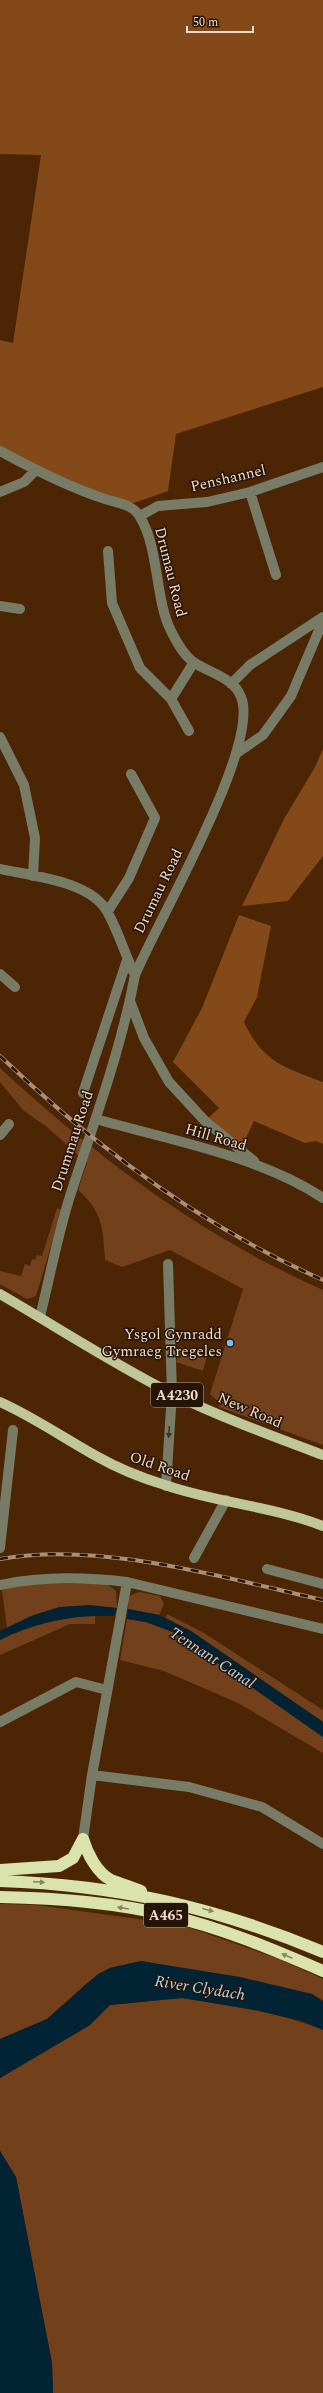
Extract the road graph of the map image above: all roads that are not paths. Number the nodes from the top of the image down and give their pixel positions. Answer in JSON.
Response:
{"nodes":[{"id":1,"x":0,"y":451,"type":"edge"},
{"id":2,"x":323,"y":467,"type":"edge"},
{"id":3,"x":36,"y":470,"type":"junction"},
{"id":4,"x":0,"y":492,"type":"edge"},
{"id":5,"x":250,"y":492,"type":"junction"},
{"id":6,"x":140,"y":516,"type":"junction"},
{"id":7,"x":108,"y":551,"type":"dead end"},
{"id":8,"x":276,"y":575,"type":"dead end"},
{"id":9,"x":0,"y":606,"type":"edge"},
{"id":10,"x":20,"y":610,"type":"dead end"},
{"id":11,"x":323,"y":617,"type":"edge"},
{"id":12,"x":323,"y":621,"type":"edge"},
{"id":13,"x":194,"y":662,"type":"junction"},
{"id":14,"x":231,"y":684,"type":"junction"},
{"id":15,"x":170,"y":699,"type":"junction"},
{"id":16,"x":189,"y":731,"type":"dead end"},
{"id":17,"x":0,"y":737,"type":"edge"},
{"id":18,"x":237,"y":753,"type":"junction"},
{"id":19,"x":131,"y":774,"type":"dead end"},
{"id":20,"x":0,"y":869,"type":"edge"},
{"id":21,"x":34,"y":876,"type":"junction"},
{"id":22,"x":108,"y":911,"type":"junction"},
{"id":23,"x":127,"y":960,"type":"junction"},
{"id":24,"x":0,"y":974,"type":"edge"},
{"id":25,"x":135,"y":975,"type":"junction"},
{"id":26,"x":15,"y":987,"type":"dead end"},
{"id":27,"x":130,"y":1001,"type":"junction"},
{"id":28,"x":83,"y":1093,"type":"dead end"},
{"id":29,"x":96,"y":1119,"type":"junction"},
{"id":30,"x":9,"y":1124,"type":"dead end"},
{"id":31,"x":0,"y":1135,"type":"edge"},
{"id":32,"x":262,"y":1166,"type":"junction"},
{"id":33,"x":323,"y":1198,"type":"edge"},
{"id":34,"x":168,"y":1264,"type":"dead end"},
{"id":35,"x":0,"y":1294,"type":"edge"},
{"id":36,"x":40,"y":1317,"type":"junction"},
{"id":37,"x":172,"y":1393,"type":"junction"},
{"id":38,"x":0,"y":1402,"type":"edge"},
{"id":39,"x":13,"y":1430,"type":"dead end"},
{"id":40,"x":323,"y":1455,"type":"edge"},
{"id":41,"x":166,"y":1486,"type":"junction"},
{"id":42,"x":226,"y":1500,"type":"junction"},
{"id":43,"x":323,"y":1526,"type":"edge"},
{"id":44,"x":0,"y":1548,"type":"edge"},
{"id":45,"x":194,"y":1558,"type":"dead end"},
{"id":46,"x":267,"y":1569,"type":"dead end"},
{"id":47,"x":126,"y":1582,"type":"junction"},
{"id":48,"x":323,"y":1584,"type":"edge"},
{"id":49,"x":0,"y":1585,"type":"edge"},
{"id":50,"x":323,"y":1629,"type":"edge"},
{"id":51,"x":107,"y":1690,"type":"junction"},
{"id":52,"x":0,"y":1722,"type":"edge"},
{"id":53,"x":92,"y":1775,"type":"junction"},
{"id":54,"x":83,"y":1839,"type":"junction"},
{"id":55,"x":323,"y":1844,"type":"edge"},
{"id":56,"x":0,"y":1870,"type":"edge"},
{"id":57,"x":0,"y":1881,"type":"edge"},
{"id":58,"x":0,"y":1897,"type":"edge"},
{"id":59,"x":156,"y":1898,"type":"junction"},
{"id":60,"x":323,"y":1952,"type":"edge"},
{"id":61,"x":323,"y":1971,"type":"edge"}],
"edges":[{"from":1,"to":3,"type":"street","name":"Drumau Road"},
{"from":2,"to":5,"type":"street","name":"Penshannel"},
{"from":3,"to":4,"type":"street"},
{"from":3,"to":6,"type":"street","name":"Drumau Road"},
{"from":5,"to":6,"type":"street","name":"Penshannel"},
{"from":5,"to":8,"type":"street"},
{"from":6,"to":13,"type":"street","name":"Drumau Road"},
{"from":7,"to":15,"type":"street"},
{"from":9,"to":10,"type":"street"},
{"from":11,"to":14,"type":"street"},
{"from":12,"to":18,"type":"street"},
{"from":13,"to":14,"type":"street","name":"Drumau Road"},
{"from":13,"to":15,"type":"street"},
{"from":14,"to":18,"type":"street","name":"Drumau Road"},
{"from":15,"to":16,"type":"street"},
{"from":17,"to":21,"type":"street"},
{"from":18,"to":25,"type":"street","name":"Drumau Road"},
{"from":19,"to":22,"type":"street"},
{"from":20,"to":21,"type":"street"},
{"from":21,"to":22,"type":"street"},
{"from":22,"to":23,"type":"street"},
{"from":23,"to":25,"type":"street"},
{"from":23,"to":28,"type":"street","name":"Drummau Road"},
{"from":24,"to":26,"type":"street"},
{"from":25,"to":27,"type":"street","name":"Drummau Road"},
{"from":27,"to":29,"type":"street","name":"Drummau Road"},
{"from":27,"to":32,"type":"street"},
{"from":29,"to":32,"type":"street","name":"Hill Road"},
{"from":29,"to":36,"type":"street","name":"Drummau Road"},
{"from":30,"to":31,"type":"street"},
{"from":32,"to":33,"type":"street","name":"Hill Road"},
{"from":34,"to":37,"type":"street"},
{"from":35,"to":36,"type":"main road","name":"New Road","number":"A4230"},
{"from":36,"to":37,"type":"main road","name":"New Road","number":"A4230"},
{"from":37,"to":40,"type":"main road","name":"New Road","number":"A4230"},
{"from":37,"to":41,"type":"street","one_way":true},
{"from":38,"to":41,"type":"main road","name":"Old Road"},
{"from":39,"to":44,"type":"street"},
{"from":41,"to":42,"type":"main road","name":"Old Road"},
{"from":42,"to":43,"type":"main road","name":"Old Road"},
{"from":42,"to":45,"type":"street"},
{"from":46,"to":48,"type":"street"},
{"from":47,"to":49,"type":"street"},
{"from":47,"to":50,"type":"street"},
{"from":47,"to":51,"type":"street"},
{"from":51,"to":52,"type":"street"},
{"from":51,"to":53,"type":"street"},
{"from":53,"to":54,"type":"street"},
{"from":53,"to":55,"type":"street"},
{"from":54,"to":56,"type":"highway"},
{"from":54,"to":59,"type":"highway","number":"A465"},
{"from":57,"to":59,"type":"highway","number":"A465","one_way":true},
{"from":61,"to":58,"type":"highway","number":"A465","one_way":true},
{"from":59,"to":60,"type":"highway","number":"A465","one_way":true}]}
